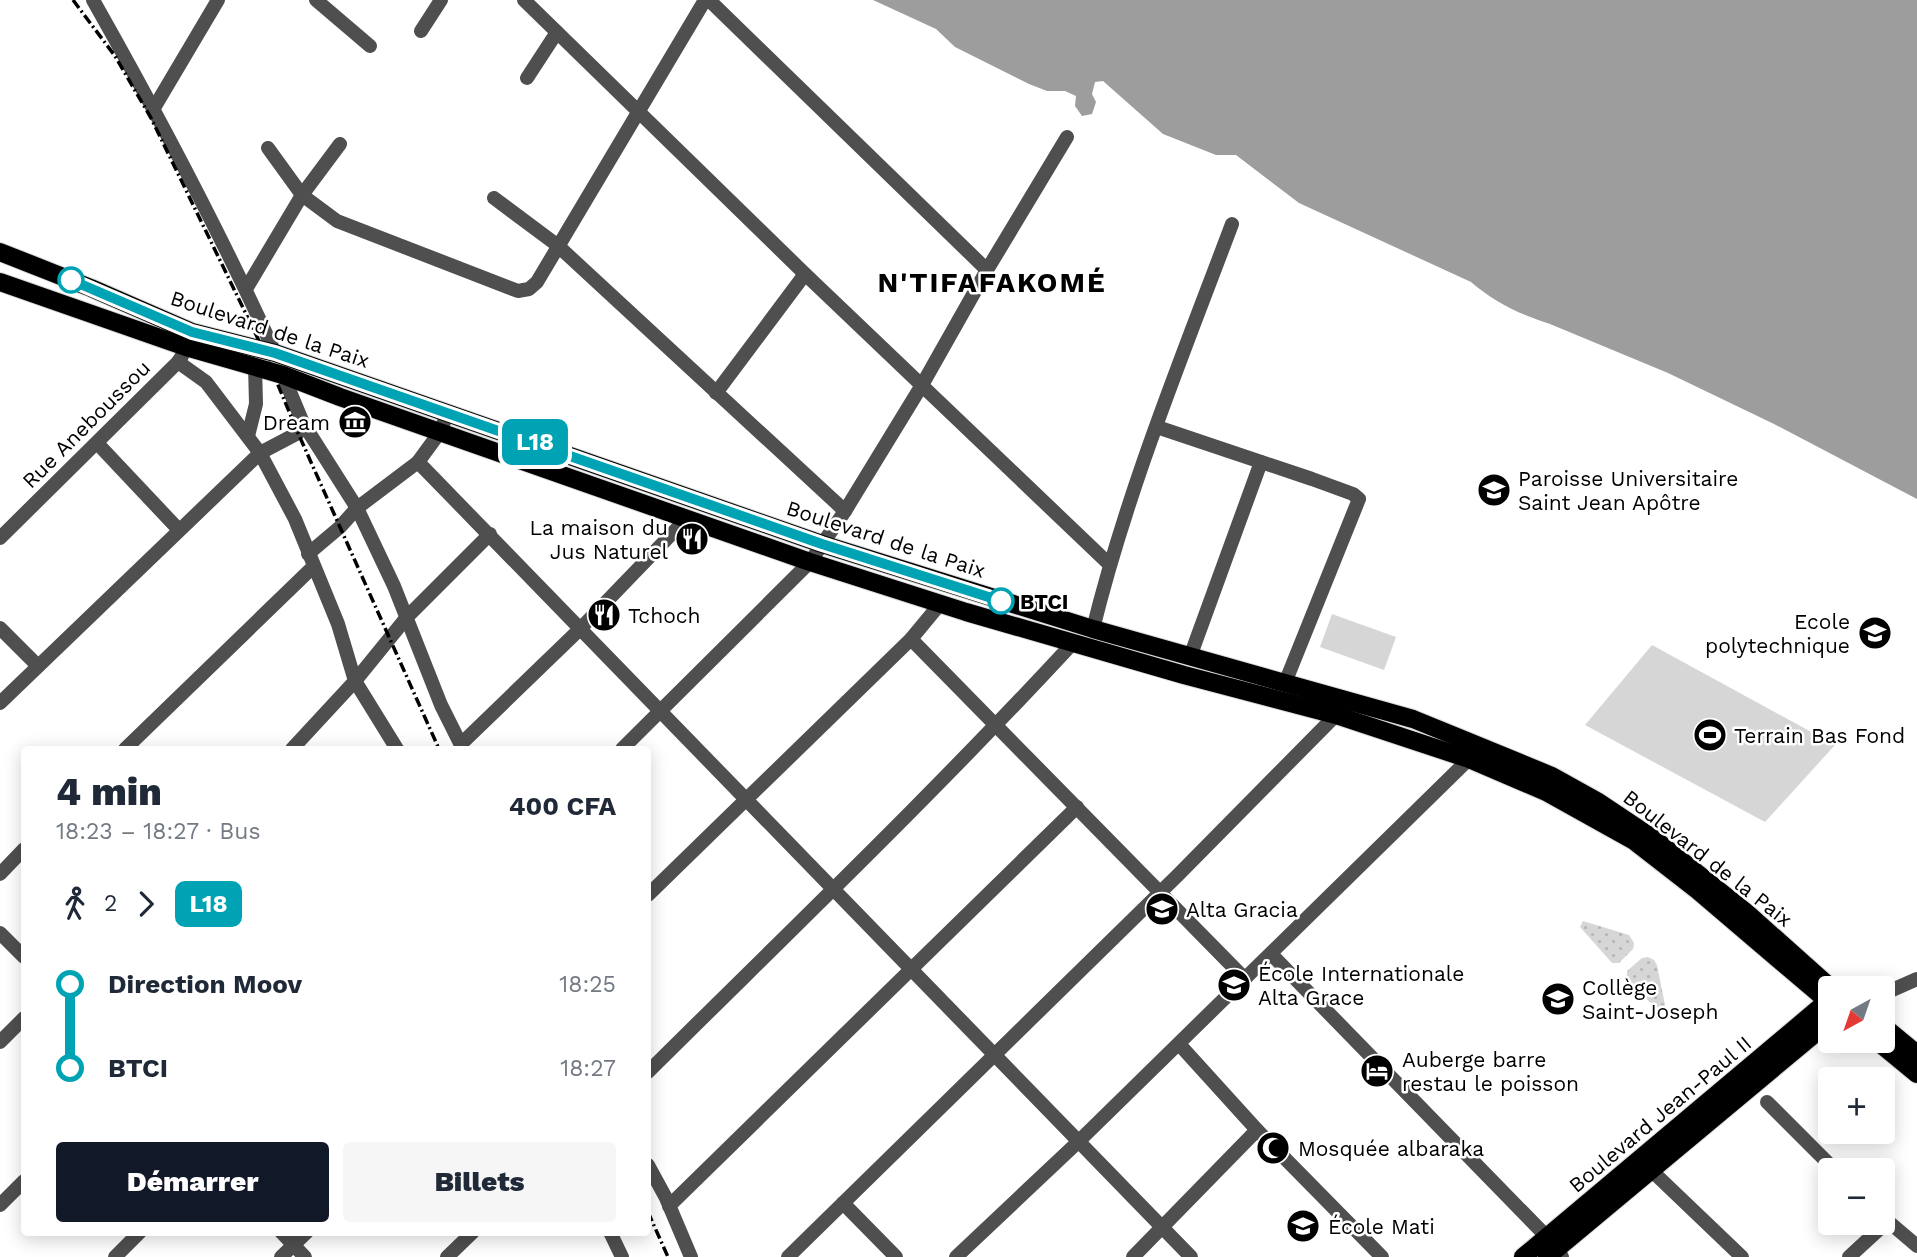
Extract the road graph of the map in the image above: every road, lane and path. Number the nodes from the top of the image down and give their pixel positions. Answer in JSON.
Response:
{"nodes":[{"id":1,"x":93,"y":0,"type":"edge"},
{"id":2,"x":219,"y":0,"type":"edge"},
{"id":3,"x":316,"y":0,"type":"edge"},
{"id":4,"x":441,"y":0,"type":"edge"},
{"id":5,"x":524,"y":0,"type":"edge"},
{"id":6,"x":707,"y":0,"type":"edge"},
{"id":7,"x":421,"y":31,"type":"dead end"},
{"id":8,"x":557,"y":32,"type":"junction"},
{"id":9,"x":370,"y":46,"type":"dead end"},
{"id":10,"x":527,"y":78,"type":"dead end"},
{"id":11,"x":154,"y":108,"type":"junction"},
{"id":12,"x":639,"y":113,"type":"junction"},
{"id":13,"x":1067,"y":138,"type":"dead end"},
{"id":14,"x":340,"y":144,"type":"dead end"},
{"id":15,"x":268,"y":148,"type":"dead end"},
{"id":16,"x":302,"y":195,"type":"junction"},
{"id":17,"x":494,"y":198,"type":"dead end"},
{"id":18,"x":1232,"y":224,"type":"dead end"},
{"id":19,"x":557,"y":245,"type":"junction"},
{"id":20,"x":0,"y":252,"type":"edge"},
{"id":21,"x":30,"y":264,"type":"junction"},
{"id":22,"x":987,"y":270,"type":"junction"},
{"id":23,"x":805,"y":274,"type":"junction"},
{"id":24,"x":0,"y":282,"type":"edge"},
{"id":25,"x":21,"y":289,"type":"junction"},
{"id":26,"x":246,"y":289,"type":"junction"},
{"id":27,"x":186,"y":347,"type":"junction"},
{"id":28,"x":275,"y":353,"type":"junction"},
{"id":29,"x":270,"y":371,"type":"junction"},
{"id":30,"x":922,"y":385,"type":"junction"},
{"id":31,"x":716,"y":393,"type":"junction"},
{"id":32,"x":448,"y":412,"type":"junction"},
{"id":33,"x":303,"y":422,"type":"junction"},
{"id":34,"x":1157,"y":426,"type":"junction"},
{"id":35,"x":440,"y":432,"type":"junction"},
{"id":36,"x":248,"y":436,"type":"junction"},
{"id":37,"x":97,"y":443,"type":"junction"},
{"id":38,"x":260,"y":453,"type":"junction"},
{"id":39,"x":418,"y":462,"type":"junction"},
{"id":40,"x":1261,"y":462,"type":"junction"},
{"id":41,"x":357,"y":508,"type":"junction"},
{"id":42,"x":845,"y":511,"type":"junction"},
{"id":43,"x":687,"y":518,"type":"junction"},
{"id":44,"x":179,"y":530,"type":"junction"},
{"id":45,"x":490,"y":534,"type":"junction"},
{"id":46,"x":0,"y":538,"type":"edge"},
{"id":47,"x":822,"y":544,"type":"junction"},
{"id":48,"x":311,"y":561,"type":"junction"},
{"id":49,"x":810,"y":562,"type":"junction"},
{"id":50,"x":1109,"y":564,"type":"junction"},
{"id":51,"x":940,"y":604,"type":"junction"},
{"id":52,"x":407,"y":617,"type":"junction"},
{"id":53,"x":0,"y":628,"type":"edge"},
{"id":54,"x":580,"y":629,"type":"junction"},
{"id":55,"x":1093,"y":629,"type":"junction"},
{"id":56,"x":911,"y":639,"type":"junction"},
{"id":57,"x":1072,"y":643,"type":"junction"},
{"id":58,"x":1191,"y":657,"type":"junction"},
{"id":59,"x":38,"y":666,"type":"junction"},
{"id":60,"x":355,"y":681,"type":"junction"},
{"id":61,"x":1284,"y":683,"type":"junction"},
{"id":62,"x":0,"y":703,"type":"edge"},
{"id":63,"x":1339,"y":707,"type":"junction"},
{"id":64,"x":660,"y":712,"type":"junction"},
{"id":65,"x":996,"y":724,"type":"junction"},
{"id":66,"x":128,"y":746,"type":"edge"},
{"id":67,"x":295,"y":746,"type":"edge"},
{"id":68,"x":395,"y":746,"type":"edge"},
{"id":69,"x":462,"y":746,"type":"edge"},
{"id":70,"x":463,"y":746,"type":"edge"},
{"id":71,"x":625,"y":746,"type":"edge"},
{"id":72,"x":1469,"y":759,"type":"junction"},
{"id":73,"x":745,"y":799,"type":"junction"},
{"id":74,"x":1077,"y":807,"type":"junction"},
{"id":75,"x":21,"y":852,"type":"edge"},
{"id":76,"x":0,"y":874,"type":"edge"},
{"id":77,"x":832,"y":889,"type":"junction"},
{"id":78,"x":651,"y":892,"type":"edge"},
{"id":79,"x":1160,"y":892,"type":"junction"},
{"id":80,"x":0,"y":933,"type":"edge"},
{"id":81,"x":21,"y":954,"type":"edge"},
{"id":82,"x":1271,"y":954,"type":"junction"},
{"id":83,"x":911,"y":970,"type":"junction"},
{"id":84,"x":1245,"y":979,"type":"junction"},
{"id":85,"x":1917,"y":979,"type":"edge"},
{"id":86,"x":1895,"y":989,"type":"edge"},
{"id":87,"x":1818,"y":993,"type":"edge"},
{"id":88,"x":1818,"y":995,"type":"edge"},
{"id":89,"x":1818,"y":1013,"type":"edge"},
{"id":90,"x":1818,"y":1013,"type":"edge"},
{"id":91,"x":21,"y":1021,"type":"edge"},
{"id":92,"x":1895,"y":1037,"type":"edge"},
{"id":93,"x":0,"y":1042,"type":"edge"},
{"id":94,"x":1179,"y":1044,"type":"junction"},
{"id":95,"x":1893,"y":1054,"type":"edge"},
{"id":96,"x":1917,"y":1054,"type":"edge"},
{"id":97,"x":994,"y":1055,"type":"junction"},
{"id":98,"x":651,"y":1069,"type":"edge"},
{"id":99,"x":1917,"y":1074,"type":"edge"},
{"id":100,"x":1767,"y":1102,"type":"dead end"},
{"id":101,"x":1257,"y":1130,"type":"junction"},
{"id":102,"x":1078,"y":1142,"type":"junction"},
{"id":103,"x":1823,"y":1158,"type":"edge"},
{"id":104,"x":651,"y":1171,"type":"edge"},
{"id":105,"x":1652,"y":1171,"type":"junction"},
{"id":106,"x":21,"y":1184,"type":"edge"},
{"id":107,"x":843,"y":1203,"type":"junction"},
{"id":108,"x":0,"y":1205,"type":"edge"},
{"id":109,"x":669,"y":1206,"type":"junction"},
{"id":110,"x":1895,"y":1227,"type":"edge"},
{"id":111,"x":1162,"y":1228,"type":"junction"},
{"id":112,"x":1870,"y":1235,"type":"edge"},
{"id":113,"x":136,"y":1236,"type":"edge"},
{"id":114,"x":285,"y":1236,"type":"edge"},
{"id":115,"x":303,"y":1236,"type":"edge"},
{"id":116,"x":469,"y":1236,"type":"edge"},
{"id":117,"x":612,"y":1236,"type":"edge"},
{"id":118,"x":294,"y":1245,"type":"junction"},
{"id":119,"x":1917,"y":1246,"type":"edge"},
{"id":120,"x":1553,"y":1250,"type":"edge"},
{"id":121,"x":115,"y":1257,"type":"edge"},
{"id":122,"x":281,"y":1257,"type":"edge"},
{"id":123,"x":305,"y":1257,"type":"edge"},
{"id":124,"x":447,"y":1257,"type":"edge"},
{"id":125,"x":622,"y":1257,"type":"edge"},
{"id":126,"x":691,"y":1257,"type":"edge"},
{"id":127,"x":788,"y":1257,"type":"edge"},
{"id":128,"x":896,"y":1257,"type":"edge"},
{"id":129,"x":956,"y":1257,"type":"edge"},
{"id":130,"x":1133,"y":1257,"type":"edge"},
{"id":131,"x":1191,"y":1257,"type":"edge"},
{"id":132,"x":1382,"y":1257,"type":"edge"},
{"id":133,"x":1524,"y":1257,"type":"edge"},
{"id":134,"x":1742,"y":1257,"type":"edge"},
{"id":135,"x":1849,"y":1257,"type":"edge"}],
"edges":[{"from":1,"to":11,"type":"street"},
{"from":2,"to":11,"type":"street"},
{"from":3,"to":9,"type":"street"},
{"from":4,"to":7,"type":"street"},
{"from":5,"to":8,"type":"street"},
{"from":6,"to":12,"type":"street"},
{"from":6,"to":22,"type":"street"},
{"from":8,"to":10,"type":"street"},
{"from":8,"to":12,"type":"street"},
{"from":11,"to":26,"type":"street"},
{"from":12,"to":19,"type":"street"},
{"from":12,"to":23,"type":"street"},
{"from":13,"to":22,"type":"street"},
{"from":14,"to":16,"type":"street"},
{"from":15,"to":16,"type":"street"},
{"from":16,"to":19,"type":"street"},
{"from":16,"to":26,"type":"street"},
{"from":17,"to":19,"type":"street"},
{"from":18,"to":34,"type":"street"},
{"from":19,"to":31,"type":"street"},
{"from":20,"to":21,"type":"main road","name":"Boulevard de la Paix"},
{"from":21,"to":25,"type":"main road"},
{"from":21,"to":27,"type":"main road","name":"Boulevard de la Paix"},
{"from":22,"to":30,"type":"street"},
{"from":23,"to":30,"type":"street"},
{"from":23,"to":31,"type":"street"},
{"from":24,"to":25,"type":"main road","name":"Boulevard de la Paix"},
{"from":25,"to":27,"type":"main road","name":"Boulevard de la Paix"},
{"from":26,"to":28,"type":"street"},
{"from":27,"to":28,"type":"main road","name":"Boulevard de la Paix"},
{"from":27,"to":29,"type":"main road","name":"Boulevard de la Paix"},
{"from":27,"to":36,"type":"street"},
{"from":27,"to":37,"type":"street","name":"Rue Aneboussou"},
{"from":28,"to":32,"type":"main road","name":"Boulevard de la Paix"},
{"from":29,"to":33,"type":"street"},
{"from":29,"to":35,"type":"main road","name":"Boulevard de la Paix"},
{"from":29,"to":36,"type":"street"},
{"from":30,"to":42,"type":"street"},
{"from":30,"to":50,"type":"street"},
{"from":31,"to":42,"type":"street"},
{"from":32,"to":35,"type":"street"},
{"from":32,"to":47,"type":"main road","name":"Boulevard de la Paix"},
{"from":33,"to":38,"type":"street"},
{"from":33,"to":41,"type":"street"},
{"from":34,"to":40,"type":"street"},
{"from":34,"to":50,"type":"street"},
{"from":35,"to":39,"type":"street"},
{"from":35,"to":43,"type":"main road","name":"Boulevard de la Paix"},
{"from":36,"to":38,"type":"street"},
{"from":37,"to":44,"type":"street"},
{"from":37,"to":46,"type":"street","name":"Rue Aneboussou"},
{"from":38,"to":44,"type":"street"},
{"from":38,"to":48,"type":"street"},
{"from":39,"to":41,"type":"street"},
{"from":39,"to":45,"type":"street"},
{"from":40,"to":58,"type":"street"},
{"from":40,"to":61,"type":"street"},
{"from":41,"to":48,"type":"street"},
{"from":41,"to":52,"type":"street"},
{"from":42,"to":47,"type":"street"},
{"from":43,"to":49,"type":"main road","name":"Boulevard de la Paix"},
{"from":43,"to":54,"type":"street"},
{"from":44,"to":59,"type":"street"},
{"from":45,"to":52,"type":"street"},
{"from":45,"to":54,"type":"street"},
{"from":47,"to":49,"type":"street"},
{"from":47,"to":55,"type":"main road","name":"Boulevard de la Paix"},
{"from":48,"to":60,"type":"street"},
{"from":48,"to":66,"type":"street"},
{"from":49,"to":51,"type":"main road","name":"Boulevard de la Paix"},
{"from":49,"to":64,"type":"street"},
{"from":50,"to":55,"type":"street"},
{"from":51,"to":56,"type":"street"},
{"from":51,"to":57,"type":"main road","name":"Boulevard de la Paix"},
{"from":52,"to":60,"type":"street"},
{"from":52,"to":69,"type":"street"},
{"from":53,"to":59,"type":"street"},
{"from":54,"to":64,"type":"street"},
{"from":54,"to":70,"type":"street"},
{"from":55,"to":58,"type":"main road","name":"Boulevard de la Paix"},
{"from":56,"to":65,"type":"street"},
{"from":56,"to":73,"type":"street"},
{"from":57,"to":63,"type":"main road","name":"Boulevard de la Paix"},
{"from":57,"to":65,"type":"street"},
{"from":58,"to":61,"type":"main road","name":"Boulevard de la Paix"},
{"from":59,"to":62,"type":"street"},
{"from":60,"to":67,"type":"street"},
{"from":60,"to":68,"type":"street"},
{"from":61,"to":63,"type":"main road","name":"Boulevard de la Paix"},
{"from":63,"to":72,"type":"main road","name":"Boulevard de la Paix"},
{"from":63,"to":79,"type":"street"},
{"from":63,"to":87,"type":"main road","name":"Boulevard de la Paix"},
{"from":64,"to":71,"type":"street"},
{"from":64,"to":73,"type":"street"},
{"from":65,"to":74,"type":"street"},
{"from":65,"to":77,"type":"street"},
{"from":72,"to":82,"type":"street"},
{"from":72,"to":88,"type":"main road","name":"Boulevard de la Paix"},
{"from":73,"to":77,"type":"street"},
{"from":73,"to":78,"type":"street"},
{"from":74,"to":79,"type":"street"},
{"from":74,"to":83,"type":"street"},
{"from":75,"to":76,"type":"street"},
{"from":77,"to":83,"type":"street"},
{"from":77,"to":98,"type":"street"},
{"from":79,"to":84,"type":"street"},
{"from":79,"to":97,"type":"street"},
{"from":80,"to":81,"type":"street"},
{"from":82,"to":84,"type":"street"},
{"from":82,"to":120,"type":"street"},
{"from":83,"to":97,"type":"street"},
{"from":83,"to":109,"type":"street"},
{"from":84,"to":94,"type":"street"},
{"from":85,"to":86,"type":"street"},
{"from":89,"to":105,"type":"main road","name":"Boulevard Jean-Paul II"},
{"from":90,"to":120,"type":"main road","name":"Boulevard Jean-Paul II"},
{"from":91,"to":93,"type":"street"},
{"from":92,"to":96,"type":"main road"},
{"from":94,"to":101,"type":"street"},
{"from":94,"to":102,"type":"street"},
{"from":95,"to":99,"type":"main road"},
{"from":97,"to":102,"type":"street"},
{"from":97,"to":107,"type":"street"},
{"from":100,"to":103,"type":"street"},
{"from":101,"to":111,"type":"street"},
{"from":101,"to":132,"type":"street"},
{"from":102,"to":111,"type":"street"},
{"from":102,"to":129,"type":"street"},
{"from":104,"to":109,"type":"street"},
{"from":105,"to":120,"type":"main road","name":"Boulevard Jean-Paul II"},
{"from":105,"to":134,"type":"street"},
{"from":106,"to":108,"type":"street"},
{"from":107,"to":127,"type":"street"},
{"from":107,"to":128,"type":"street"},
{"from":109,"to":126,"type":"street"},
{"from":110,"to":119,"type":"street"},
{"from":111,"to":130,"type":"street"},
{"from":111,"to":131,"type":"street"},
{"from":112,"to":135,"type":"street"},
{"from":113,"to":121,"type":"street"},
{"from":114,"to":118,"type":"street"},
{"from":115,"to":118,"type":"street"},
{"from":116,"to":124,"type":"street"},
{"from":117,"to":125,"type":"street"},
{"from":118,"to":122,"type":"street"},
{"from":118,"to":123,"type":"street"},
{"from":120,"to":133,"type":"main road","name":"Boulevard Jean-Paul II"}]}
